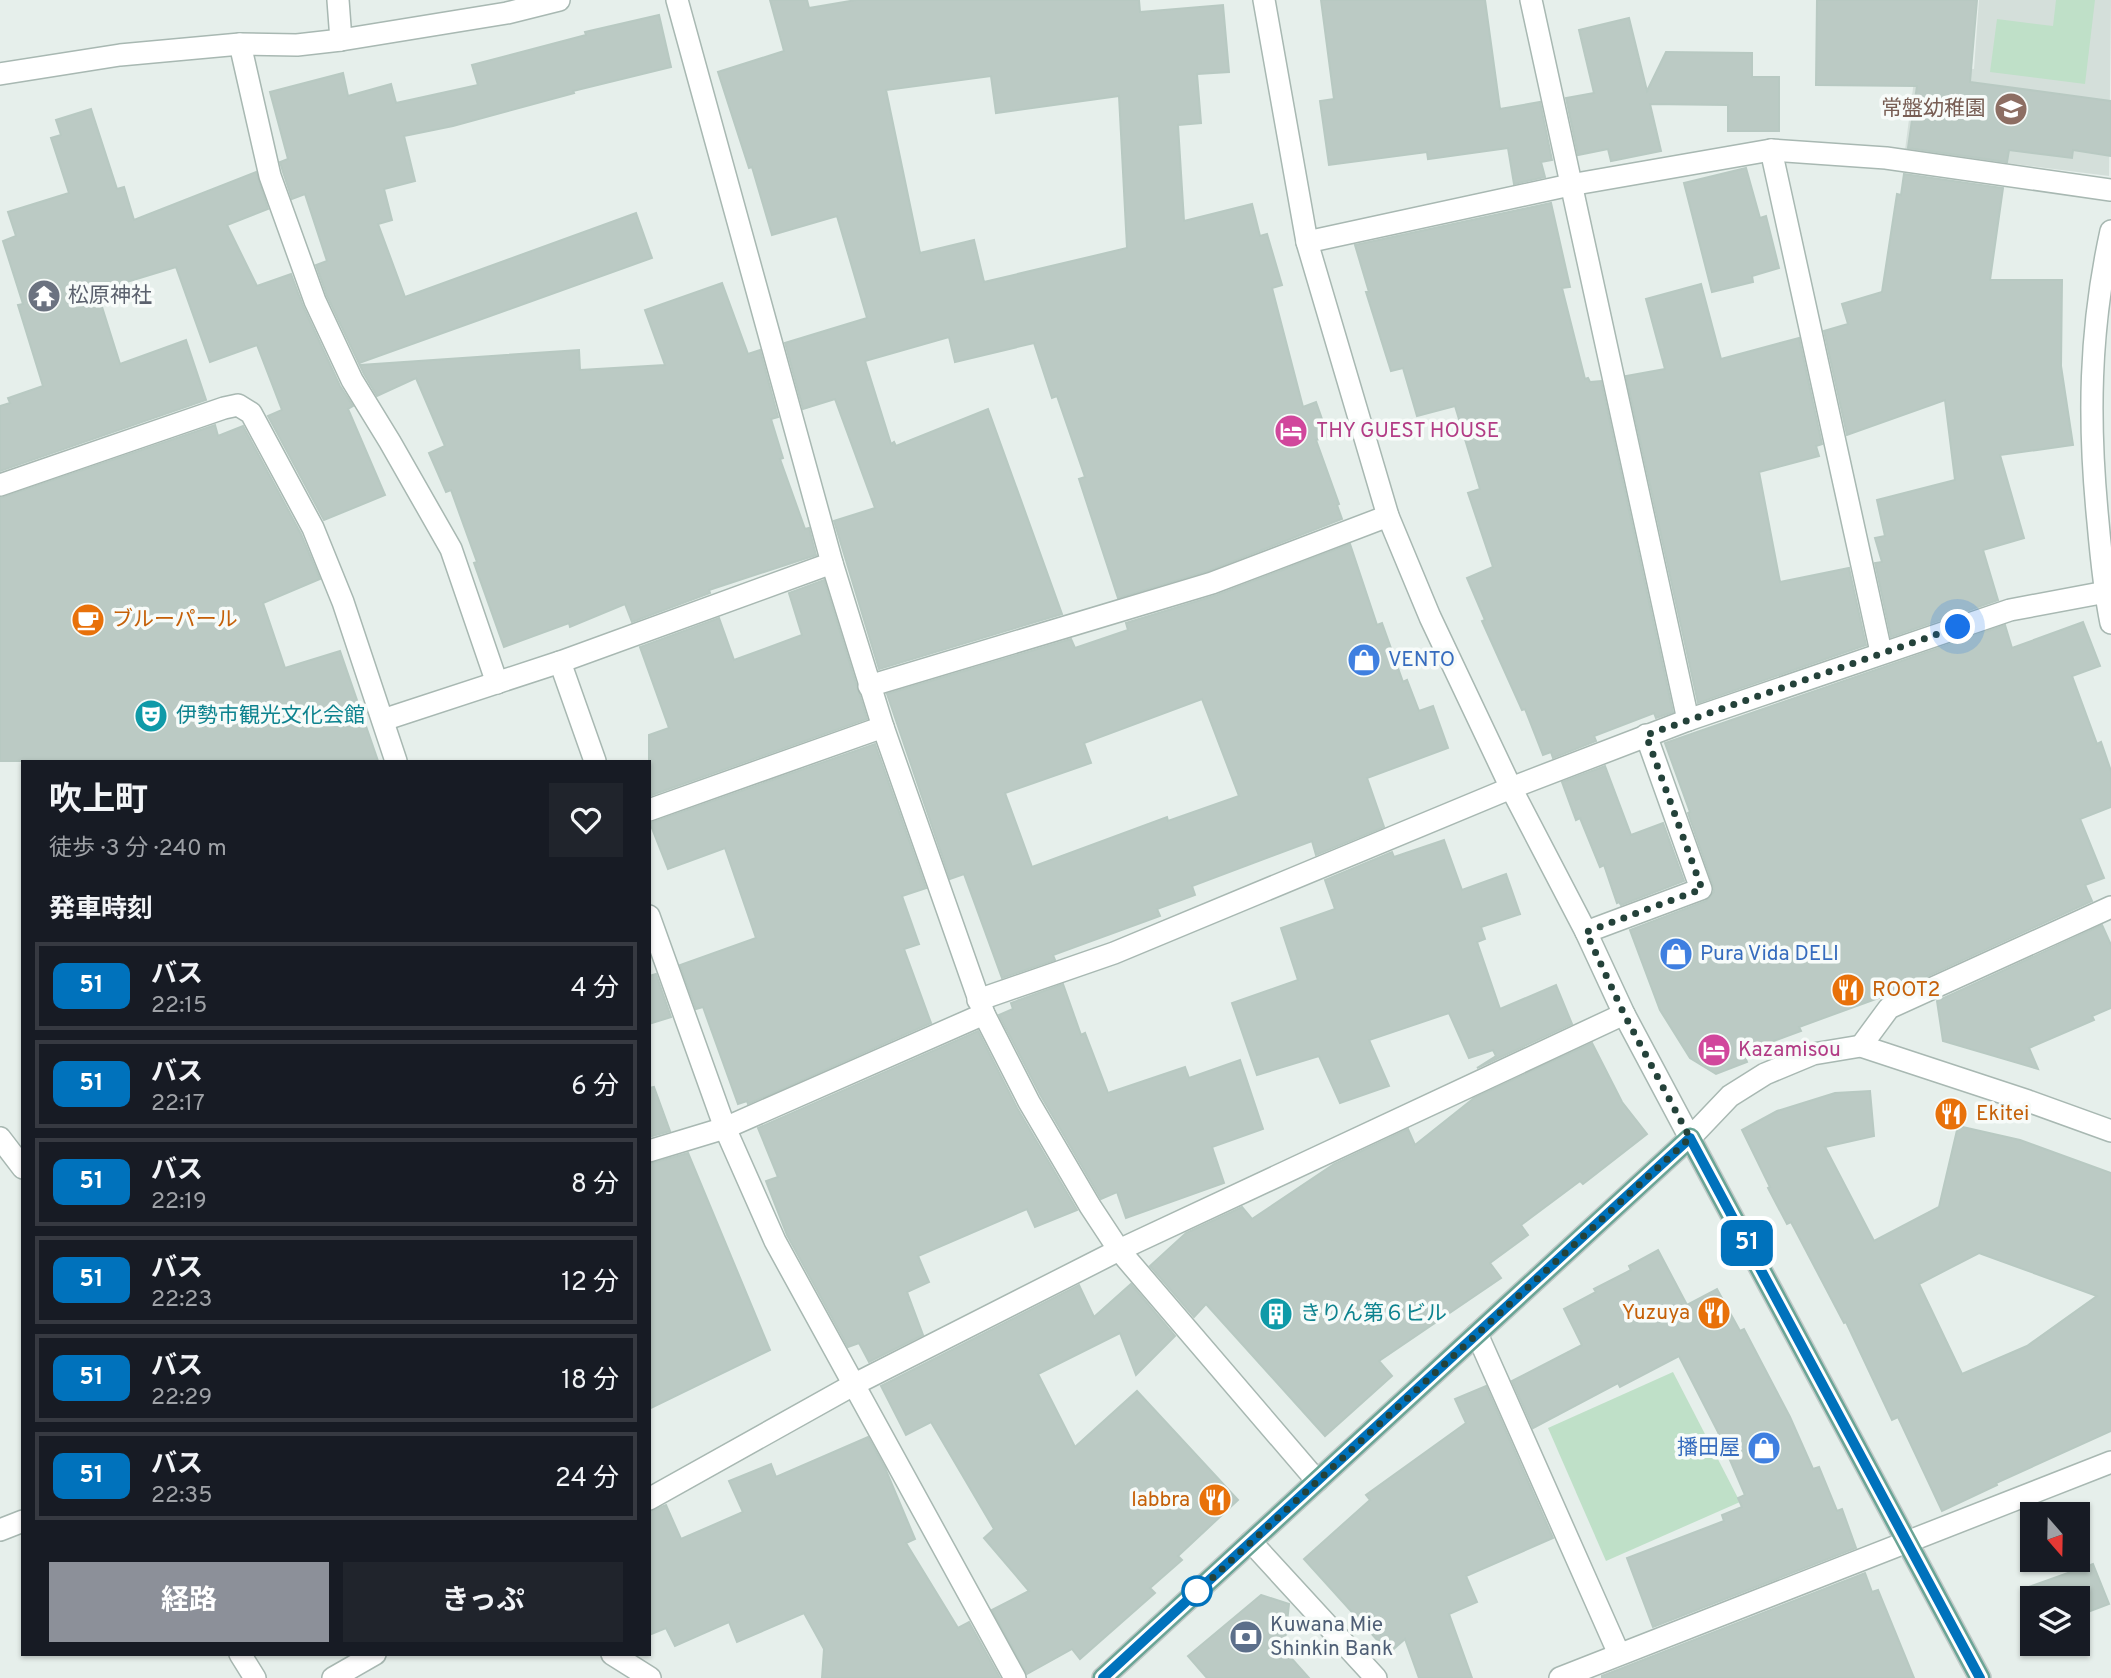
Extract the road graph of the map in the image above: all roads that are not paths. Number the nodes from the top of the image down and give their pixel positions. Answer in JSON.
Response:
{"nodes":[{"id":1,"x":338,"y":0,"type":"edge"},
{"id":2,"x":559,"y":0,"type":"edge"},
{"id":3,"x":677,"y":0,"type":"edge"},
{"id":4,"x":1264,"y":0,"type":"edge"},
{"id":5,"x":1531,"y":0,"type":"edge"},
{"id":6,"x":341,"y":40,"type":"junction"},
{"id":7,"x":240,"y":44,"type":"junction"},
{"id":8,"x":0,"y":74,"type":"edge"},
{"id":9,"x":1771,"y":150,"type":"junction"},
{"id":10,"x":1570,"y":185,"type":"junction"},
{"id":11,"x":2111,"y":190,"type":"edge"},
{"id":12,"x":2111,"y":231,"type":"edge"},
{"id":13,"x":1307,"y":242,"type":"junction"},
{"id":14,"x":2102,"y":353,"type":"edge"},
{"id":15,"x":0,"y":485,"type":"edge"},
{"id":16,"x":1388,"y":516,"type":"junction"},
{"id":17,"x":832,"y":563,"type":"junction"},
{"id":18,"x":2108,"y":591,"type":"edge"},
{"id":19,"x":2111,"y":623,"type":"edge"},
{"id":20,"x":1881,"y":652,"type":"junction"},
{"id":21,"x":560,"y":662,"type":"junction"},
{"id":22,"x":497,"y":683,"type":"junction"},
{"id":23,"x":869,"y":686,"type":"junction"},
{"id":24,"x":383,"y":720,"type":"junction"},
{"id":25,"x":1688,"y":720,"type":"junction"},
{"id":26,"x":883,"y":727,"type":"junction"},
{"id":27,"x":1646,"y":735,"type":"junction"},
{"id":28,"x":396,"y":760,"type":"edge"},
{"id":29,"x":595,"y":760,"type":"edge"},
{"id":30,"x":1511,"y":788,"type":"junction"},
{"id":31,"x":651,"y":809,"type":"edge"},
{"id":32,"x":2111,"y":907,"type":"edge"},
{"id":33,"x":651,"y":922,"type":"edge"},
{"id":34,"x":1586,"y":932,"type":"junction"},
{"id":35,"x":981,"y":1007,"type":"junction"},
{"id":36,"x":1624,"y":1014,"type":"junction"},
{"id":37,"x":1861,"y":1046,"type":"junction"},
{"id":38,"x":725,"y":1128,"type":"junction"},
{"id":39,"x":2111,"y":1131,"type":"edge"},
{"id":40,"x":0,"y":1138,"type":"edge"},
{"id":41,"x":1690,"y":1138,"type":"junction"},
{"id":42,"x":651,"y":1150,"type":"edge"},
{"id":43,"x":21,"y":1165,"type":"edge"},
{"id":44,"x":1119,"y":1250,"type":"junction"},
{"id":45,"x":1478,"y":1334,"type":"junction"},
{"id":46,"x":853,"y":1385,"type":"junction"},
{"id":47,"x":2111,"y":1462,"type":"edge"},
{"id":48,"x":1317,"y":1481,"type":"junction"},
{"id":49,"x":651,"y":1498,"type":"edge"},
{"id":50,"x":21,"y":1522,"type":"edge"},
{"id":51,"x":0,"y":1530,"type":"edge"},
{"id":52,"x":1251,"y":1542,"type":"junction"},
{"id":53,"x":1907,"y":1542,"type":"junction"},
{"id":54,"x":1619,"y":1654,"type":"junction"},
{"id":55,"x":241,"y":1656,"type":"edge"},
{"id":56,"x":372,"y":1656,"type":"edge"},
{"id":57,"x":615,"y":1656,"type":"edge"},
{"id":58,"x":255,"y":1678,"type":"edge"},
{"id":59,"x":333,"y":1678,"type":"edge"},
{"id":60,"x":650,"y":1678,"type":"edge"},
{"id":61,"x":1015,"y":1678,"type":"edge"},
{"id":62,"x":1103,"y":1678,"type":"edge"},
{"id":63,"x":1376,"y":1678,"type":"edge"},
{"id":64,"x":1560,"y":1678,"type":"edge"},
{"id":65,"x":1980,"y":1678,"type":"edge"}],
"edges":[{"from":1,"to":6,"type":"street"},
{"from":2,"to":6,"type":"street"},
{"from":3,"to":17,"type":"street"},
{"from":4,"to":13,"type":"street"},
{"from":5,"to":10,"type":"street"},
{"from":6,"to":7,"type":"street"},
{"from":7,"to":8,"type":"street"},
{"from":7,"to":22,"type":"street"},
{"from":9,"to":10,"type":"street"},
{"from":9,"to":11,"type":"street"},
{"from":9,"to":20,"type":"street"},
{"from":10,"to":13,"type":"street"},
{"from":10,"to":25,"type":"street"},
{"from":12,"to":14,"type":"street"},
{"from":13,"to":16,"type":"street"},
{"from":14,"to":18,"type":"street"},
{"from":15,"to":24,"type":"street"},
{"from":16,"to":23,"type":"street"},
{"from":16,"to":30,"type":"street"},
{"from":17,"to":21,"type":"street"},
{"from":17,"to":23,"type":"street"},
{"from":18,"to":19,"type":"street"},
{"from":18,"to":20,"type":"street"},
{"from":20,"to":25,"type":"street"},
{"from":21,"to":22,"type":"street"},
{"from":21,"to":29,"type":"street"},
{"from":22,"to":24,"type":"street"},
{"from":23,"to":26,"type":"street"},
{"from":24,"to":28,"type":"street"},
{"from":25,"to":27,"type":"street"},
{"from":26,"to":31,"type":"street"},
{"from":26,"to":35,"type":"street"},
{"from":27,"to":30,"type":"street"},
{"from":27,"to":34,"type":"street"},
{"from":30,"to":34,"type":"street"},
{"from":30,"to":35,"type":"street"},
{"from":32,"to":37,"type":"street"},
{"from":33,"to":38,"type":"street"},
{"from":34,"to":36,"type":"street"},
{"from":35,"to":38,"type":"street"},
{"from":35,"to":44,"type":"street"},
{"from":36,"to":41,"type":"street"},
{"from":36,"to":44,"type":"street"},
{"from":37,"to":39,"type":"street"},
{"from":37,"to":41,"type":"street"},
{"from":38,"to":42,"type":"street"},
{"from":38,"to":46,"type":"street"},
{"from":40,"to":43,"type":"street"},
{"from":41,"to":45,"type":"main road"},
{"from":41,"to":53,"type":"main road"},
{"from":44,"to":46,"type":"street"},
{"from":44,"to":48,"type":"street"},
{"from":45,"to":48,"type":"main road"},
{"from":45,"to":54,"type":"street"},
{"from":46,"to":49,"type":"street"},
{"from":46,"to":61,"type":"street"},
{"from":47,"to":53,"type":"street"},
{"from":48,"to":52,"type":"main road"},
{"from":50,"to":51,"type":"street"},
{"from":52,"to":62,"type":"main road"},
{"from":52,"to":63,"type":"street"},
{"from":53,"to":54,"type":"street"},
{"from":53,"to":65,"type":"main road"},
{"from":54,"to":64,"type":"street"},
{"from":55,"to":58,"type":"street"},
{"from":56,"to":59,"type":"street"},
{"from":57,"to":60,"type":"street"}]}
